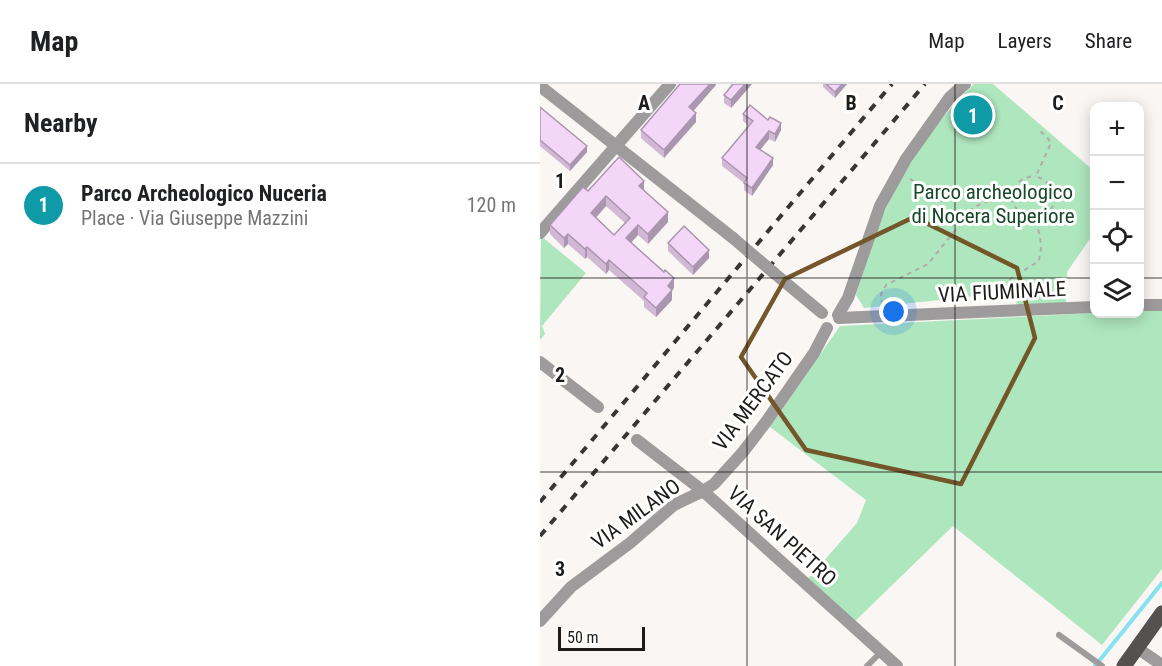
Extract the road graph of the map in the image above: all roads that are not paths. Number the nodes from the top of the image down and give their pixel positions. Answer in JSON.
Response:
{"nodes":[{"id":1,"x":670,"y":84,"type":"edge"},
{"id":2,"x":965,"y":84,"type":"edge"},
{"id":3,"x":540,"y":86,"type":"edge"},
{"id":4,"x":616,"y":145,"type":"junction"},
{"id":5,"x":540,"y":233,"type":"edge"},
{"id":6,"x":1162,"y":304,"type":"edge"},
{"id":7,"x":1144,"y":306,"type":"edge"},
{"id":8,"x":1090,"y":307,"type":"edge"},
{"id":9,"x":822,"y":313,"type":"junction"},
{"id":10,"x":838,"y":316,"type":"junction"},
{"id":11,"x":827,"y":328,"type":"junction"},
{"id":12,"x":540,"y":362,"type":"edge"},
{"id":13,"x":598,"y":407,"type":"dead end"},
{"id":14,"x":637,"y":441,"type":"dead end"},
{"id":15,"x":703,"y":491,"type":"junction"},
{"id":16,"x":1162,"y":613,"type":"edge"},
{"id":17,"x":540,"y":621,"type":"edge"},
{"id":18,"x":1059,"y":635,"type":"dead end"},
{"id":19,"x":1137,"y":648,"type":"junction"},
{"id":20,"x":881,"y":652,"type":"junction"},
{"id":21,"x":1162,"y":665,"type":"edge"},
{"id":22,"x":867,"y":666,"type":"edge"},
{"id":23,"x":897,"y":666,"type":"edge"},
{"id":24,"x":1102,"y":666,"type":"edge"},
{"id":25,"x":1124,"y":666,"type":"edge"}],
"edges":[{"from":1,"to":4,"type":"street"},
{"from":2,"to":10,"type":"street"},
{"from":3,"to":4,"type":"street"},
{"from":4,"to":5,"type":"street"},
{"from":4,"to":9,"type":"street","bridge":true},
{"from":6,"to":7,"type":"street"},
{"from":8,"to":10,"type":"street","name":"VIA FIUMINALE"},
{"from":9,"to":10,"type":"street"},
{"from":9,"to":11,"type":"street"},
{"from":10,"to":11,"type":"street"},
{"from":11,"to":15,"type":"street","name":"VIA MERCATO"},
{"from":12,"to":13,"type":"street"},
{"from":14,"to":15,"type":"street","name":"VIA SAN PIETRO"},
{"from":15,"to":17,"type":"street","name":"VIA MILANO"},
{"from":15,"to":20,"type":"street","name":"VIA SAN PIETRO"},
{"from":16,"to":19,"type":"main road"},
{"from":18,"to":24,"type":"lane"},
{"from":19,"to":21,"type":"street"},
{"from":19,"to":25,"type":"main road"},
{"from":20,"to":22,"type":"lane"},
{"from":20,"to":23,"type":"street","name":"VIA SAN PIETRO"}]}
